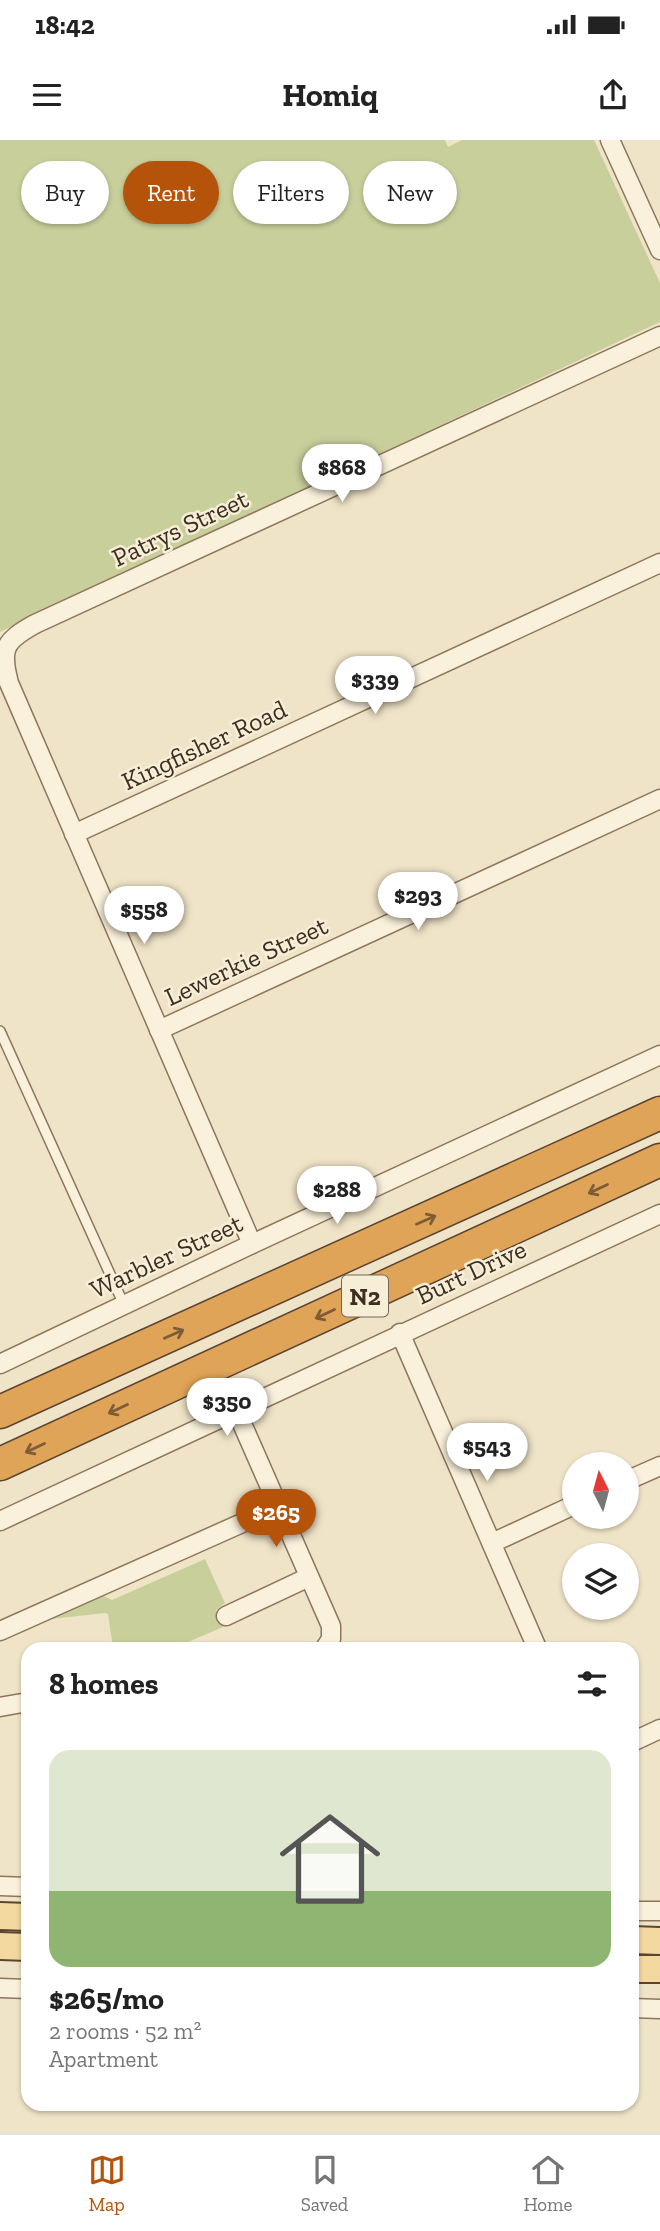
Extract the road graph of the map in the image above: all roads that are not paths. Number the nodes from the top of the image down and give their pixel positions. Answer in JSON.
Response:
{"nodes":[{"id":1,"x":610,"y":140,"type":"edge"},
{"id":2,"x":660,"y":250,"type":"edge"},
{"id":3,"x":660,"y":336,"type":"edge"},
{"id":4,"x":660,"y":563,"type":"edge"},
{"id":5,"x":1,"y":657,"type":"edge"},
{"id":6,"x":660,"y":799,"type":"edge"},
{"id":7,"x":74,"y":834,"type":"junction"},
{"id":8,"x":159,"y":1030,"type":"junction"},
{"id":9,"x":0,"y":1031,"type":"edge"},
{"id":10,"x":660,"y":1055,"type":"edge"},
{"id":11,"x":660,"y":1113,"type":"edge"},
{"id":12,"x":660,"y":1160,"type":"edge"},
{"id":13,"x":660,"y":1214,"type":"edge"},
{"id":14,"x":252,"y":1244,"type":"junction"},
{"id":15,"x":124,"y":1305,"type":"junction"},
{"id":16,"x":400,"y":1333,"type":"junction"},
{"id":17,"x":0,"y":1364,"type":"edge"},
{"id":18,"x":236,"y":1410,"type":"junction"},
{"id":19,"x":0,"y":1412,"type":"edge"},
{"id":20,"x":0,"y":1464,"type":"edge"},
{"id":21,"x":660,"y":1465,"type":"edge"},
{"id":22,"x":639,"y":1475,"type":"edge"},
{"id":23,"x":278,"y":1507,"type":"junction"},
{"id":24,"x":562,"y":1511,"type":"edge"},
{"id":25,"x":0,"y":1521,"type":"edge"},
{"id":26,"x":492,"y":1543,"type":"junction"},
{"id":27,"x":309,"y":1577,"type":"junction"},
{"id":28,"x":226,"y":1616,"type":"dead end"},
{"id":29,"x":0,"y":1631,"type":"edge"},
{"id":30,"x":329,"y":1642,"type":"edge"},
{"id":31,"x":534,"y":1642,"type":"edge"},
{"id":32,"x":21,"y":1703,"type":"edge"},
{"id":33,"x":0,"y":1707,"type":"edge"},
{"id":34,"x":660,"y":1729,"type":"edge"},
{"id":35,"x":639,"y":1739,"type":"edge"},
{"id":36,"x":0,"y":1886,"type":"edge"},
{"id":37,"x":21,"y":1887,"type":"edge"},
{"id":38,"x":639,"y":1911,"type":"edge"},
{"id":39,"x":660,"y":1911,"type":"edge"},
{"id":40,"x":0,"y":1916,"type":"edge"},
{"id":41,"x":21,"y":1917,"type":"edge"},
{"id":42,"x":639,"y":1940,"type":"edge"},
{"id":43,"x":660,"y":1941,"type":"edge"},
{"id":44,"x":0,"y":1946,"type":"edge"},
{"id":45,"x":21,"y":1947,"type":"edge"},
{"id":46,"x":639,"y":1969,"type":"edge"},
{"id":47,"x":660,"y":1969,"type":"edge"},
{"id":48,"x":0,"y":1988,"type":"edge"},
{"id":49,"x":21,"y":1989,"type":"edge"},
{"id":50,"x":639,"y":2008,"type":"edge"},
{"id":51,"x":660,"y":2009,"type":"edge"}],
"edges":[{"from":1,"to":2,"type":"street"},
{"from":3,"to":5,"type":"street","name":"Patrys Street"},
{"from":4,"to":7,"type":"street","name":"Kingfisher Road"},
{"from":5,"to":7,"type":"street"},
{"from":6,"to":8,"type":"street","name":"Lewerkie Street"},
{"from":7,"to":8,"type":"street"},
{"from":8,"to":14,"type":"street"},
{"from":9,"to":15,"type":"lane"},
{"from":10,"to":14,"type":"street","name":"Warbler Street"},
{"from":19,"to":11,"type":"highway","number":"N2","one_way":true},
{"from":12,"to":20,"type":"highway","number":"N2","one_way":true},
{"from":13,"to":16,"type":"street","name":"Burt Drive"},
{"from":14,"to":15,"type":"street","name":"Warbler Street"},
{"from":15,"to":17,"type":"street","name":"Warbler Street"},
{"from":16,"to":18,"type":"street","name":"Burt Drive"},
{"from":16,"to":26,"type":"street"},
{"from":18,"to":23,"type":"street"},
{"from":18,"to":25,"type":"street","name":"Burt Drive"},
{"from":21,"to":22,"type":"street"},
{"from":23,"to":27,"type":"street"},
{"from":23,"to":29,"type":"street"},
{"from":24,"to":26,"type":"street"},
{"from":26,"to":31,"type":"street"},
{"from":27,"to":28,"type":"street"},
{"from":27,"to":30,"type":"street"},
{"from":32,"to":33,"type":"street"},
{"from":34,"to":35,"type":"street"},
{"from":36,"to":37,"type":"street"},
{"from":38,"to":39,"type":"street"},
{"from":40,"to":41,"type":"main road"},
{"from":42,"to":43,"type":"main road"},
{"from":44,"to":45,"type":"main road"},
{"from":46,"to":47,"type":"main road"},
{"from":48,"to":49,"type":"street"},
{"from":50,"to":51,"type":"street"}]}
